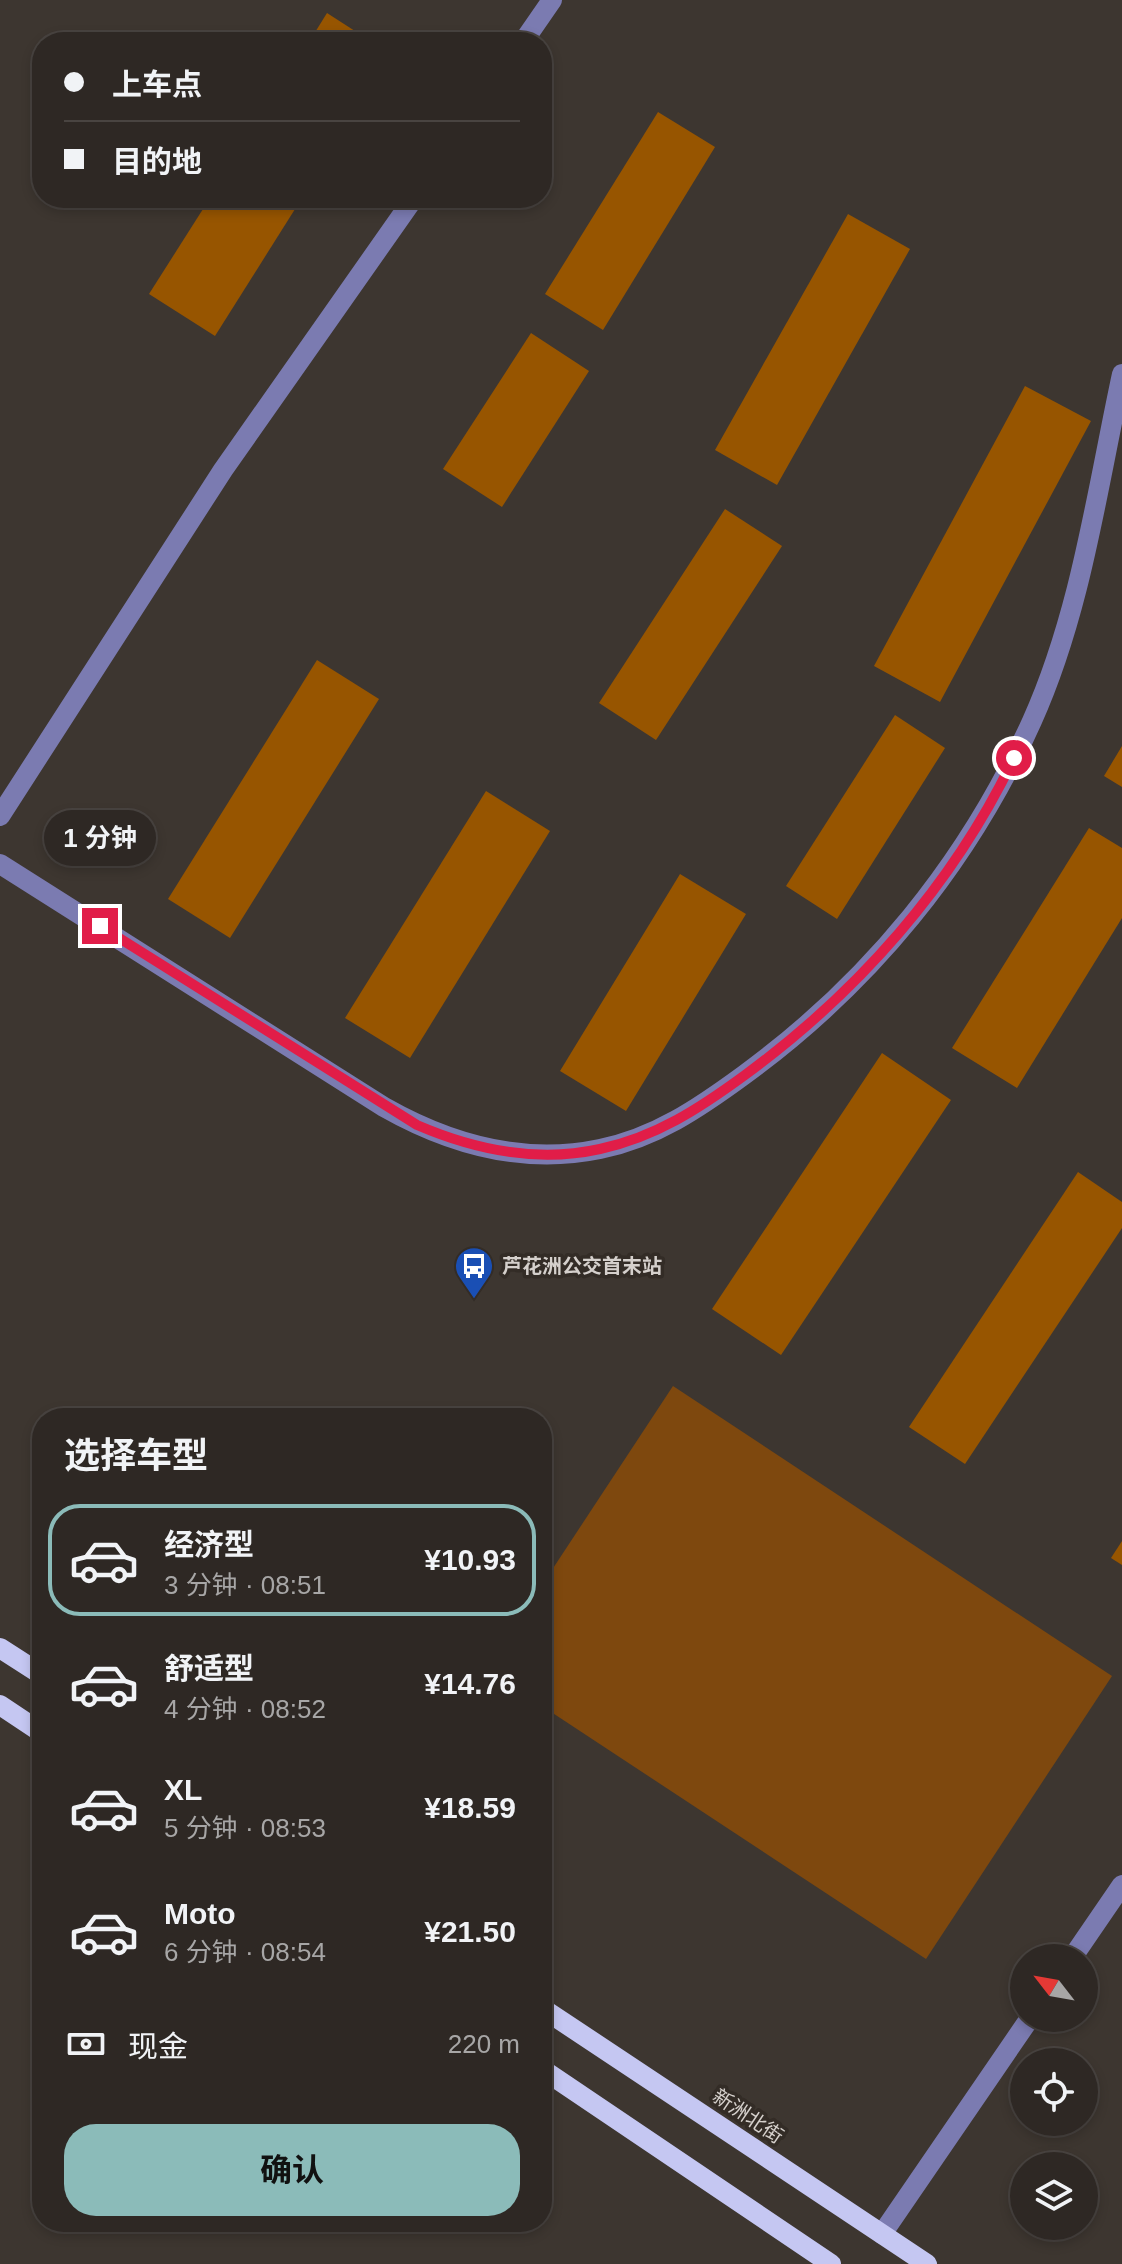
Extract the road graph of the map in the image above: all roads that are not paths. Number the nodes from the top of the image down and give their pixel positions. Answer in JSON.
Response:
{"nodes":[{"id":1,"x":552,"y":0,"type":"edge"},
{"id":2,"x":530,"y":32,"type":"edge"},
{"id":3,"x":407,"y":208,"type":"edge"},
{"id":4,"x":1122,"y":374,"type":"edge"},
{"id":5,"x":0,"y":816,"type":"edge"},
{"id":6,"x":0,"y":864,"type":"edge"},
{"id":7,"x":0,"y":1648,"type":"edge"},
{"id":8,"x":32,"y":1669,"type":"edge"},
{"id":9,"x":0,"y":1705,"type":"edge"},
{"id":10,"x":32,"y":1726,"type":"edge"},
{"id":11,"x":1122,"y":1885,"type":"edge"},
{"id":12,"x":1082,"y":1944,"type":"edge"},
{"id":13,"x":552,"y":2015,"type":"edge"},
{"id":14,"x":1020,"y":2032,"type":"edge"},
{"id":15,"x":552,"y":2076,"type":"edge"},
{"id":16,"x":882,"y":2234,"type":"junction"},
{"id":17,"x":831,"y":2264,"type":"edge"},
{"id":18,"x":927,"y":2264,"type":"edge"}],
"edges":[{"from":1,"to":2,"type":"street"},
{"from":3,"to":5,"type":"street"},
{"from":4,"to":6,"type":"street"},
{"from":7,"to":8,"type":"main road"},
{"from":9,"to":10,"type":"main road"},
{"from":11,"to":12,"type":"street"},
{"from":13,"to":16,"type":"main road","name":"新洲北街"},
{"from":14,"to":16,"type":"street"},
{"from":15,"to":17,"type":"main road"},
{"from":16,"to":18,"type":"main road","name":"新洲北街"}]}
